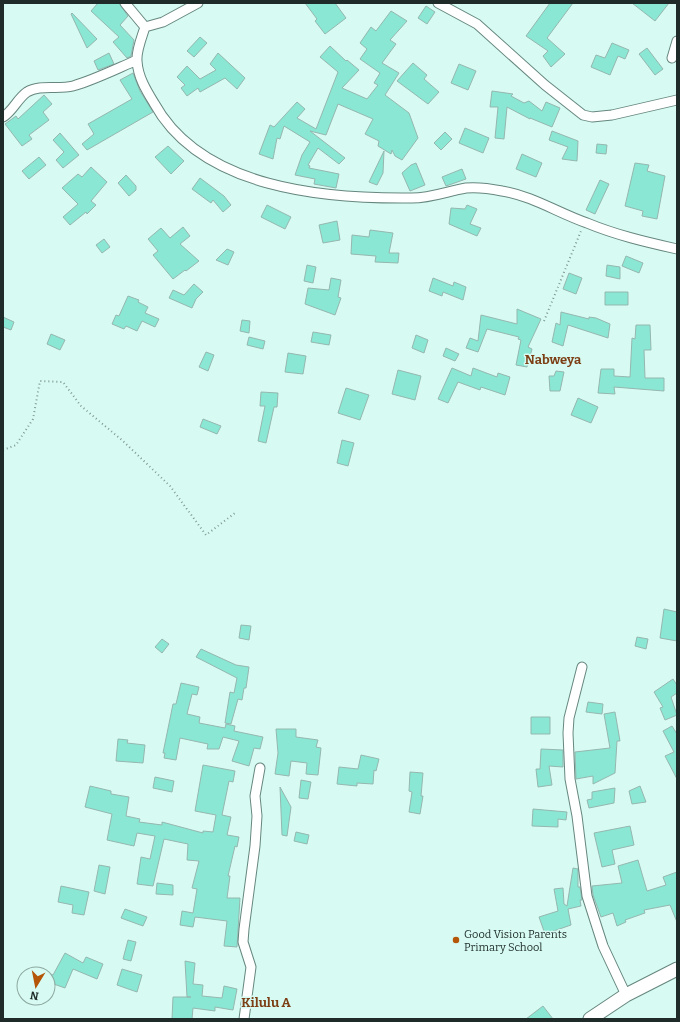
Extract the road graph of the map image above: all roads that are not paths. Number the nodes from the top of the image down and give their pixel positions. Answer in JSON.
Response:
{"nodes":[{"id":1,"x":125,"y":3,"type":"edge"},
{"id":2,"x":198,"y":3,"type":"edge"},
{"id":3,"x":438,"y":3,"type":"edge"},
{"id":4,"x":145,"y":27,"type":"junction"},
{"id":5,"x":677,"y":42,"type":"edge"},
{"id":6,"x":672,"y":58,"type":"dead end"},
{"id":7,"x":137,"y":60,"type":"junction"},
{"id":8,"x":677,"y":100,"type":"edge"},
{"id":9,"x":3,"y":116,"type":"edge"},
{"id":10,"x":677,"y":250,"type":"edge"},
{"id":11,"x":582,"y":667,"type":"dead end"},
{"id":12,"x":260,"y":768,"type":"dead end"},
{"id":13,"x":677,"y":969,"type":"edge"},
{"id":14,"x":626,"y":995,"type":"junction"},
{"id":15,"x":244,"y":1019,"type":"edge"},
{"id":16,"x":590,"y":1019,"type":"edge"}],
"edges":[{"from":1,"to":4,"type":"street"},
{"from":2,"to":4,"type":"street"},
{"from":3,"to":8,"type":"street"},
{"from":4,"to":7,"type":"street"},
{"from":5,"to":6,"type":"street"},
{"from":7,"to":9,"type":"street"},
{"from":7,"to":10,"type":"street"},
{"from":11,"to":14,"type":"street"},
{"from":12,"to":15,"type":"street"},
{"from":13,"to":14,"type":"street"},
{"from":14,"to":16,"type":"street"}]}
